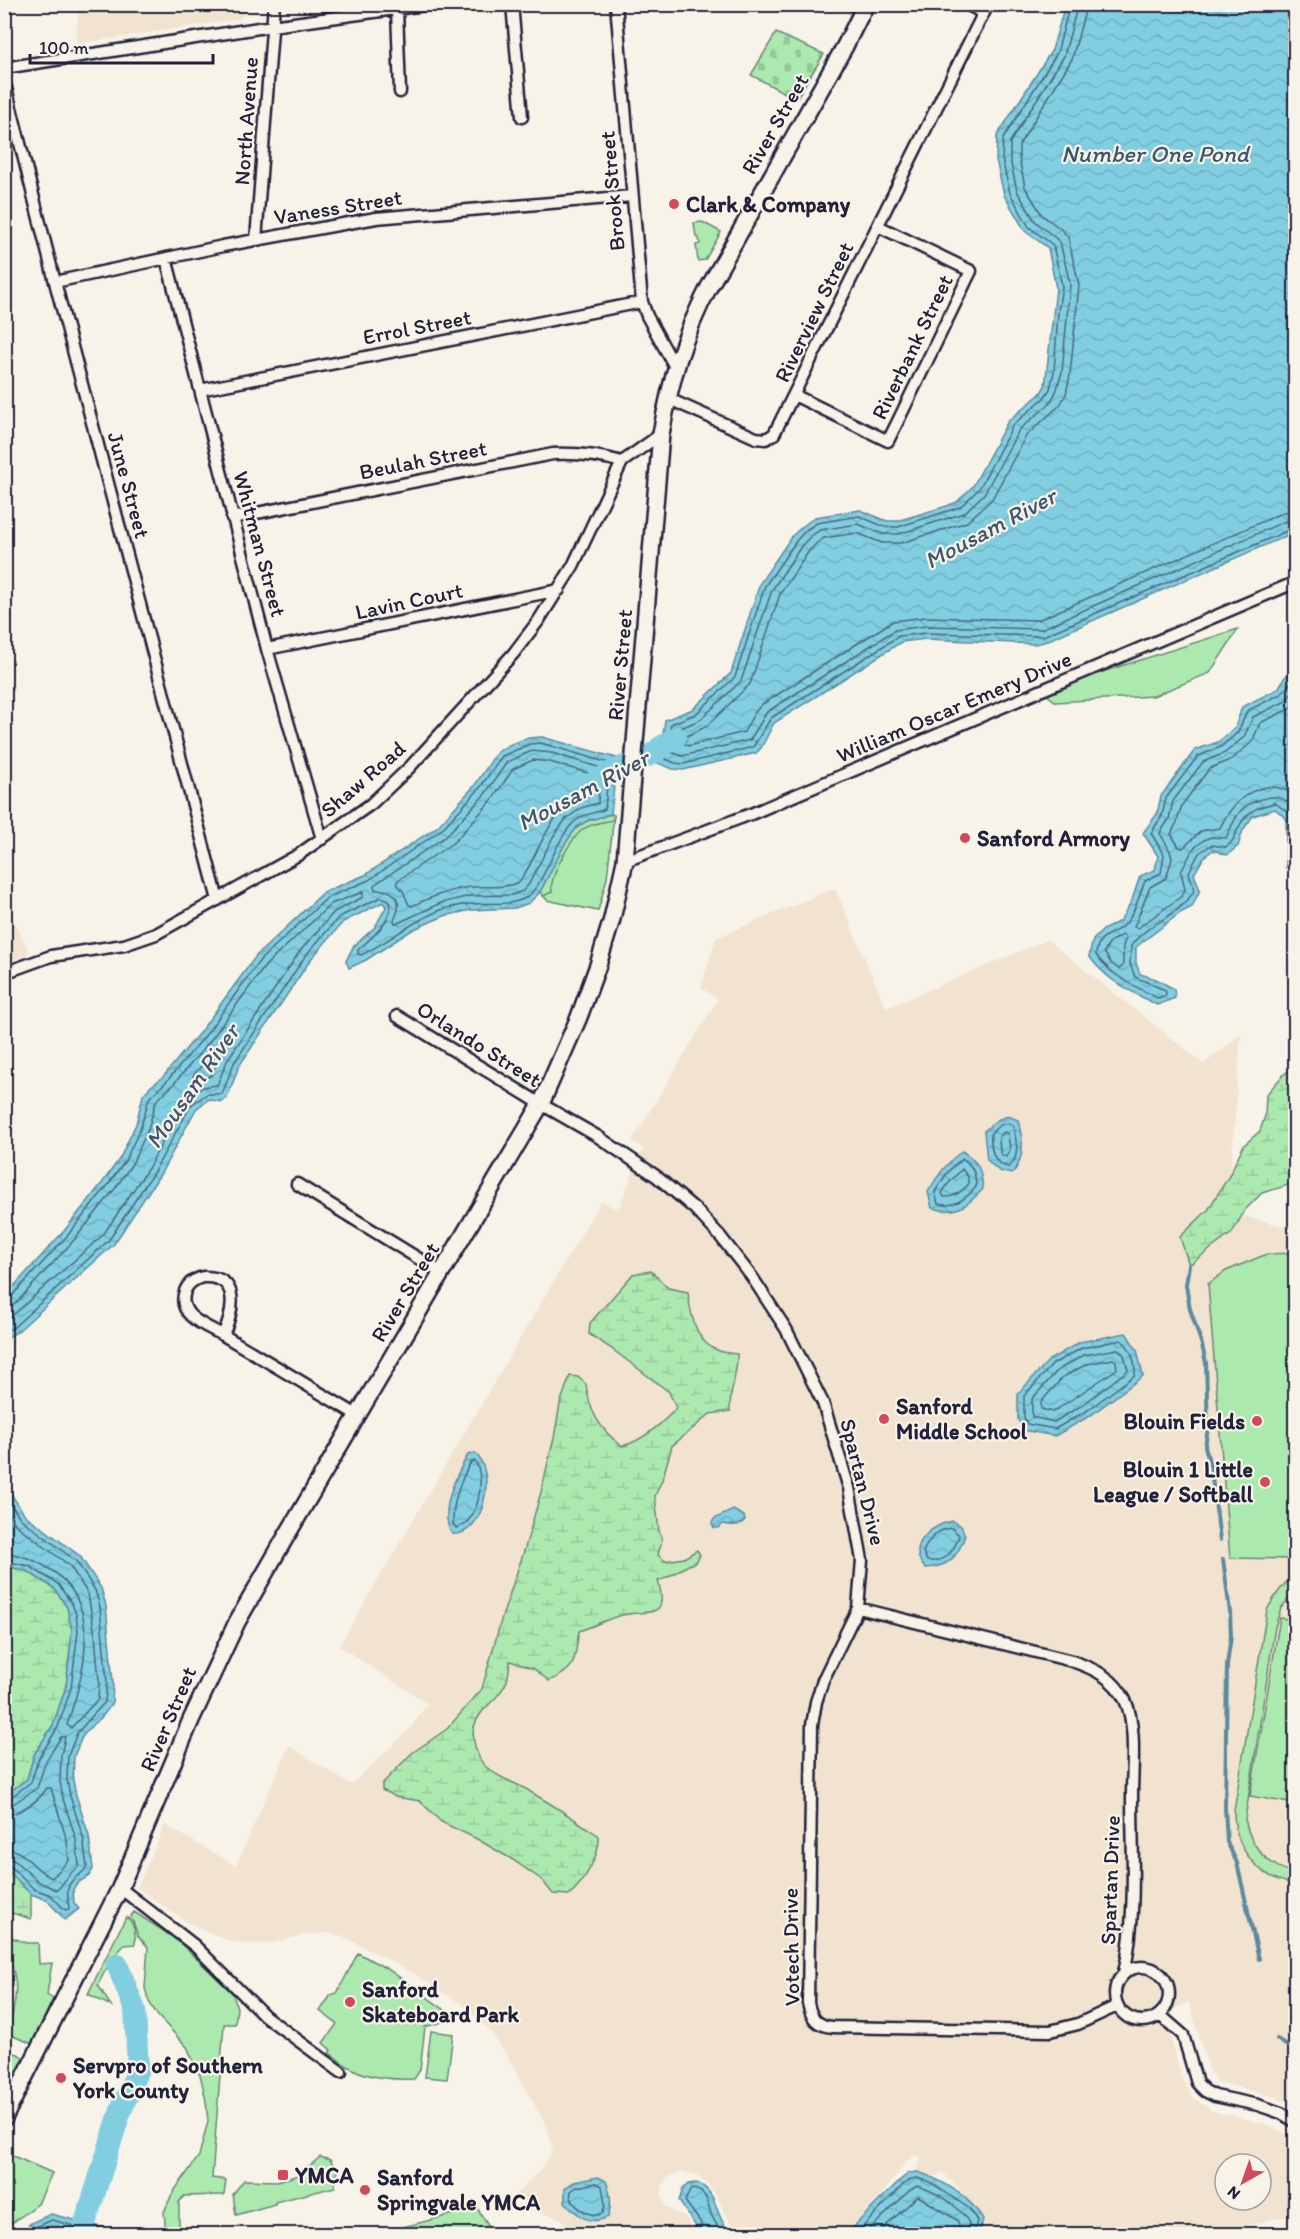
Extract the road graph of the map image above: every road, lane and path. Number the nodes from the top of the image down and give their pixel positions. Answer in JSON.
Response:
{"nodes":[{"id":1,"x":274,"y":4,"type":"edge"},
{"id":2,"x":432,"y":4,"type":"edge"},
{"id":3,"x":512,"y":4,"type":"edge"},
{"id":4,"x":616,"y":4,"type":"edge"},
{"id":5,"x":866,"y":4,"type":"edge"},
{"id":6,"x":966,"y":4,"type":"edge"},
{"id":7,"x":986,"y":9,"type":"edge"},
{"id":8,"x":398,"y":10,"type":"junction"},
{"id":9,"x":272,"y":26,"type":"junction"},
{"id":10,"x":4,"y":68,"type":"edge"},
{"id":11,"x":4,"y":80,"type":"edge"},
{"id":12,"x":400,"y":92,"type":"dead end"},
{"id":13,"x":522,"y":117,"type":"dead end"},
{"id":14,"x":632,"y":196,"type":"junction"},
{"id":15,"x":878,"y":226,"type":"junction"},
{"id":16,"x":256,"y":240,"type":"junction"},
{"id":17,"x":166,"y":258,"type":"junction"},
{"id":18,"x":55,"y":282,"type":"junction"},
{"id":19,"x":642,"y":302,"type":"junction"},
{"id":20,"x":675,"y":367,"type":"junction"},
{"id":21,"x":200,"y":390,"type":"junction"},
{"id":22,"x":794,"y":395,"type":"junction"},
{"id":23,"x":668,"y":398,"type":"junction"},
{"id":24,"x":661,"y":434,"type":"junction"},
{"id":25,"x":622,"y":462,"type":"junction"},
{"id":26,"x":232,"y":518,"type":"junction"},
{"id":27,"x":1296,"y":582,"type":"edge"},
{"id":28,"x":559,"y":590,"type":"junction"},
{"id":29,"x":267,"y":649,"type":"junction"},
{"id":30,"x":322,"y":839,"type":"junction"},
{"id":31,"x":625,"y":861,"type":"junction"},
{"id":32,"x":218,"y":900,"type":"junction"},
{"id":33,"x":4,"y":973,"type":"edge"},
{"id":34,"x":398,"y":1016,"type":"dead end"},
{"id":35,"x":541,"y":1104,"type":"junction"},
{"id":36,"x":297,"y":1184,"type":"dead end"},
{"id":37,"x":442,"y":1273,"type":"junction"},
{"id":38,"x":223,"y":1335,"type":"junction"},
{"id":39,"x":357,"y":1415,"type":"junction"},
{"id":40,"x":858,"y":1608,"type":"junction"},
{"id":41,"x":120,"y":1888,"type":"junction"},
{"id":42,"x":1124,"y":1973,"type":"junction"},
{"id":43,"x":1117,"y":2006,"type":"junction"},
{"id":44,"x":1160,"y":2014,"type":"junction"},
{"id":45,"x":341,"y":2072,"type":"dead end"},
{"id":46,"x":4,"y":2118,"type":"edge"},
{"id":47,"x":1296,"y":2122,"type":"edge"}],
"edges":[{"from":1,"to":9,"type":"street","name":"North Avenue"},
{"from":2,"to":8,"type":"street"},
{"from":3,"to":13,"type":"street"},
{"from":4,"to":14,"type":"street","name":"Brook Street"},
{"from":5,"to":20,"type":"street","name":"River Street"},
{"from":6,"to":7,"type":"street"},
{"from":7,"to":15,"type":"street","name":"Riverview Street"},
{"from":8,"to":9,"type":"street"},
{"from":8,"to":12,"type":"street"},
{"from":9,"to":10,"type":"street"},
{"from":9,"to":16,"type":"street","name":"North Avenue"},
{"from":11,"to":18,"type":"street","name":"June Street"},
{"from":14,"to":16,"type":"street","name":"Vaness Street"},
{"from":14,"to":19,"type":"street","name":"Brook Street"},
{"from":15,"to":22,"type":"street","name":"Riverview Street"},
{"from":15,"to":22,"type":"street","name":"Riverbank Street"},
{"from":16,"to":17,"type":"street","name":"Vaness Street"},
{"from":17,"to":18,"type":"street","name":"Vaness Street"},
{"from":17,"to":21,"type":"street","name":"Whitman Street"},
{"from":18,"to":32,"type":"street","name":"June Street"},
{"from":19,"to":20,"type":"street","name":"Brook Street"},
{"from":19,"to":21,"type":"street","name":"Errol Street"},
{"from":20,"to":23,"type":"street","name":"River Street"},
{"from":21,"to":26,"type":"street","name":"Whitman Street"},
{"from":22,"to":23,"type":"street","name":"Riverview Street"},
{"from":23,"to":24,"type":"street","name":"River Street"},
{"from":24,"to":25,"type":"street"},
{"from":24,"to":31,"type":"street","name":"River Street"},
{"from":25,"to":26,"type":"street","name":"Beulah Street"},
{"from":25,"to":28,"type":"street","name":"Shaw Road"},
{"from":26,"to":29,"type":"street","name":"Whitman Street"},
{"from":27,"to":31,"type":"street","name":"William Oscar Emery Drive"},
{"from":28,"to":29,"type":"street","name":"Lavin Court"},
{"from":28,"to":30,"type":"street","name":"Shaw Road"},
{"from":29,"to":30,"type":"street","name":"Whitman Street"},
{"from":30,"to":32,"type":"street","name":"Shaw Road"},
{"from":31,"to":35,"type":"street","name":"River Street"},
{"from":32,"to":33,"type":"street","name":"Shaw Road"},
{"from":34,"to":35,"type":"street","name":"Orlando Street"},
{"from":35,"to":37,"type":"street","name":"River Street"},
{"from":35,"to":40,"type":"street","name":"Spartan Drive"},
{"from":36,"to":37,"type":"street"},
{"from":37,"to":39,"type":"street","name":"River Street"},
{"from":38,"to":38,"type":"street"},
{"from":38,"to":39,"type":"street"},
{"from":39,"to":41,"type":"street","name":"River Street"},
{"from":40,"to":42,"type":"street","name":"Spartan Drive"},
{"from":40,"to":43,"type":"street","name":"Votech Drive"},
{"from":41,"to":45,"type":"street"},
{"from":41,"to":46,"type":"street","name":"River Street"},
{"from":42,"to":43,"type":"street"},
{"from":42,"to":44,"type":"street"},
{"from":43,"to":44,"type":"street"},
{"from":44,"to":47,"type":"street"}]}
